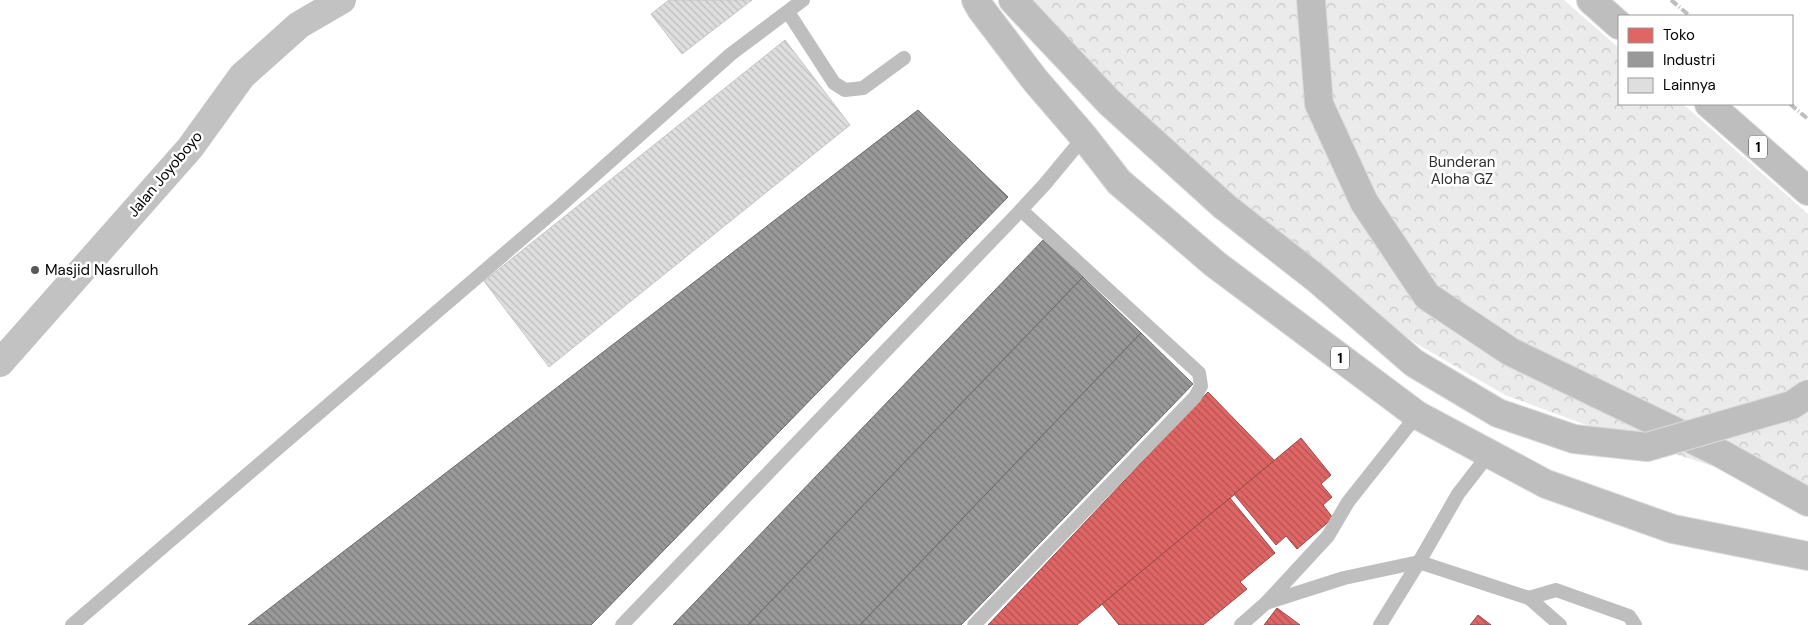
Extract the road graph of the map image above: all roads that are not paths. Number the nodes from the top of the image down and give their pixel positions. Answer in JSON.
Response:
{"nodes":[{"id":1,"x":342,"y":0,"type":"edge"},
{"id":2,"x":803,"y":0,"type":"edge"},
{"id":3,"x":1013,"y":0,"type":"edge"},
{"id":4,"x":1311,"y":0,"type":"edge"},
{"id":5,"x":1591,"y":0,"type":"edge"},
{"id":6,"x":976,"y":3,"type":"edge"},
{"id":7,"x":788,"y":12,"type":"junction"},
{"id":8,"x":1618,"y":24,"type":"edge"},
{"id":9,"x":904,"y":58,"type":"dead end"},
{"id":10,"x":1710,"y":105,"type":"edge"},
{"id":11,"x":1084,"y":136,"type":"junction"},
{"id":12,"x":1808,"y":191,"type":"edge"},
{"id":13,"x":1021,"y":210,"type":"junction"},
{"id":14,"x":0,"y":363,"type":"edge"},
{"id":15,"x":1808,"y":394,"type":"edge"},
{"id":16,"x":1417,"y":415,"type":"junction"},
{"id":17,"x":1489,"y":454,"type":"junction"},
{"id":18,"x":1808,"y":502,"type":"edge"},
{"id":19,"x":1808,"y":556,"type":"edge"},
{"id":20,"x":1419,"y":562,"type":"junction"},
{"id":21,"x":1529,"y":598,"type":"junction"},
{"id":22,"x":1266,"y":603,"type":"junction"},
{"id":23,"x":72,"y":625,"type":"edge"},
{"id":24,"x":622,"y":625,"type":"edge"},
{"id":25,"x":974,"y":625,"type":"edge"},
{"id":26,"x":1241,"y":625,"type":"edge"},
{"id":27,"x":1380,"y":625,"type":"edge"},
{"id":28,"x":1560,"y":625,"type":"edge"},
{"id":29,"x":1636,"y":625,"type":"edge"}],
"edges":[{"from":1,"to":14,"type":"street","name":"Jalan Joyoboyo"},
{"from":2,"to":7,"type":"lane"},
{"from":3,"to":15,"type":"highway","bridge":true},
{"from":4,"to":18,"type":"highway"},
{"from":5,"to":8,"type":"highway"},
{"from":6,"to":11,"type":"highway","number":"1"},
{"from":7,"to":9,"type":"lane"},
{"from":7,"to":23,"type":"lane"},
{"from":10,"to":12,"type":"highway","number":"1"},
{"from":11,"to":13,"type":"lane"},
{"from":11,"to":16,"type":"highway","number":"1"},
{"from":13,"to":24,"type":"lane"},
{"from":13,"to":25,"type":"lane"},
{"from":16,"to":17,"type":"highway","number":"1"},
{"from":16,"to":22,"type":"lane"},
{"from":17,"to":19,"type":"highway","number":"1"},
{"from":17,"to":20,"type":"lane"},
{"from":20,"to":21,"type":"lane"},
{"from":20,"to":22,"type":"lane"},
{"from":20,"to":27,"type":"lane"},
{"from":21,"to":28,"type":"lane"},
{"from":21,"to":29,"type":"lane"},
{"from":22,"to":26,"type":"lane"}]}
